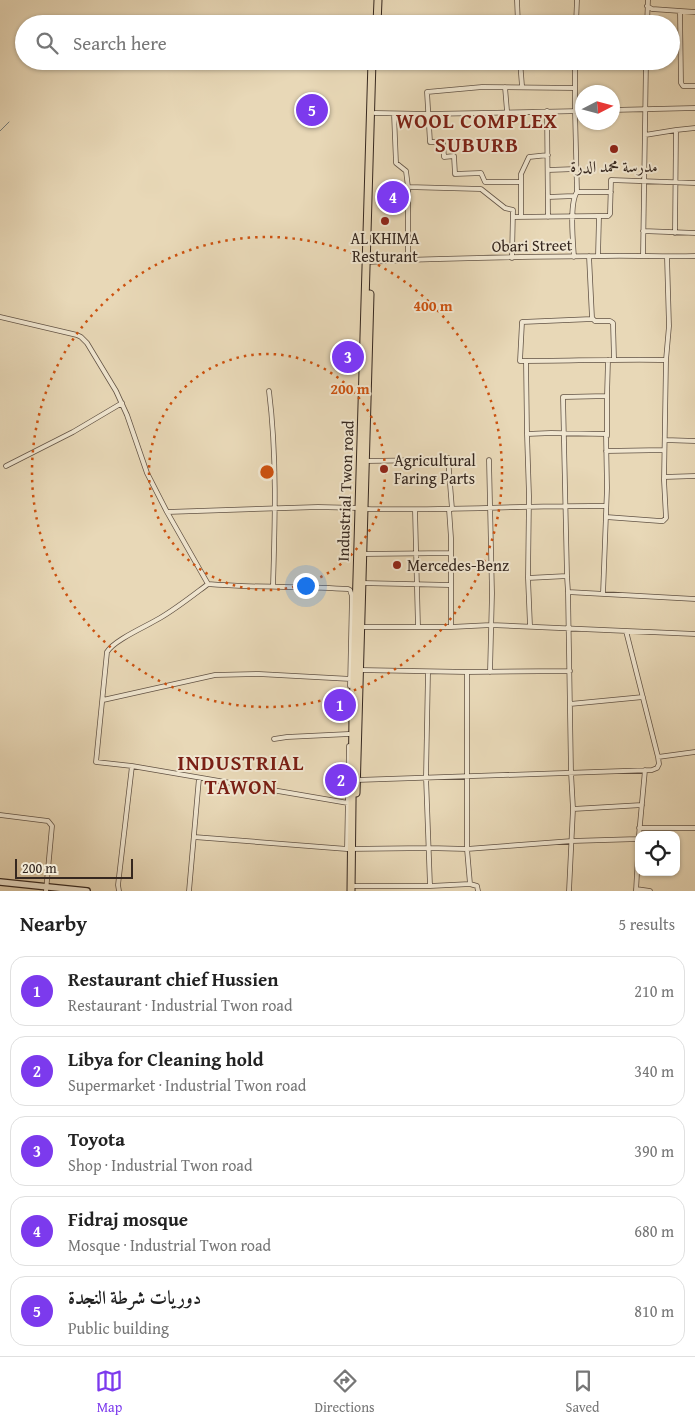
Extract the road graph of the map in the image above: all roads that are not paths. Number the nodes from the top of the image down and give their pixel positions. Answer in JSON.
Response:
{"nodes":[{"id":1,"x":374,"y":0,"type":"edge"},
{"id":2,"x":378,"y":0,"type":"edge"},
{"id":3,"x":517,"y":0,"type":"edge"},
{"id":4,"x":577,"y":0,"type":"edge"},
{"id":5,"x":648,"y":0,"type":"edge"},
{"id":6,"x":647,"y":6,"type":"junction"},
{"id":7,"x":680,"y":12,"type":"junction"},
{"id":8,"x":695,"y":12,"type":"edge"},
{"id":9,"x":373,"y":15,"type":"edge"},
{"id":10,"x":377,"y":15,"type":"edge"},
{"id":11,"x":518,"y":15,"type":"edge"},
{"id":12,"x":576,"y":15,"type":"edge"},
{"id":13,"x":647,"y":15,"type":"edge"},
{"id":14,"x":375,"y":70,"type":"edge"},
{"id":15,"x":375,"y":70,"type":"edge"},
{"id":16,"x":521,"y":70,"type":"edge"},
{"id":17,"x":576,"y":70,"type":"edge"},
{"id":18,"x":646,"y":70,"type":"edge"},
{"id":19,"x":575,"y":85,"type":"edge"},
{"id":20,"x":522,"y":86,"type":"junction"},
{"id":21,"x":695,"y":86,"type":"edge"},
{"id":22,"x":505,"y":87,"type":"junction"},
{"id":23,"x":575,"y":88,"type":"edge"},
{"id":24,"x":695,"y":108,"type":"edge"},
{"id":25,"x":645,"y":109,"type":"junction"},
{"id":26,"x":620,"y":110,"type":"edge"},
{"id":27,"x":507,"y":111,"type":"junction"},
{"id":28,"x":547,"y":111,"type":"junction"},
{"id":29,"x":575,"y":111,"type":"edge"},
{"id":30,"x":375,"y":113,"type":"junction"},
{"id":31,"x":394,"y":114,"type":"junction"},
{"id":32,"x":428,"y":114,"type":"junction"},
{"id":33,"x":695,"y":128,"type":"edge"},
{"id":34,"x":575,"y":130,"type":"edge"},
{"id":35,"x":676,"y":130,"type":"junction"},
{"id":36,"x":644,"y":134,"type":"junction"},
{"id":37,"x":548,"y":155,"type":"junction"},
{"id":38,"x":576,"y":169,"type":"junction"},
{"id":39,"x":548,"y":170,"type":"junction"},
{"id":40,"x":644,"y":181,"type":"junction"},
{"id":41,"x":485,"y":182,"type":"junction"},
{"id":42,"x":521,"y":182,"type":"junction"},
{"id":43,"x":676,"y":182,"type":"junction"},
{"id":44,"x":695,"y":184,"type":"edge"},
{"id":45,"x":408,"y":187,"type":"junction"},
{"id":46,"x":481,"y":189,"type":"junction"},
{"id":47,"x":611,"y":192,"type":"junction"},
{"id":48,"x":575,"y":194,"type":"junction"},
{"id":49,"x":548,"y":197,"type":"junction"},
{"id":50,"x":599,"y":216,"type":"junction"},
{"id":51,"x":513,"y":217,"type":"junction"},
{"id":52,"x":521,"y":217,"type":"junction"},
{"id":53,"x":548,"y":217,"type":"junction"},
{"id":54,"x":573,"y":217,"type":"junction"},
{"id":55,"x":643,"y":231,"type":"junction"},
{"id":56,"x":676,"y":233,"type":"junction"},
{"id":57,"x":695,"y":233,"type":"edge"},
{"id":58,"x":574,"y":256,"type":"junction"},
{"id":59,"x":589,"y":256,"type":"junction"},
{"id":60,"x":598,"y":256,"type":"junction"},
{"id":61,"x":643,"y":256,"type":"junction"},
{"id":62,"x":695,"y":256,"type":"edge"},
{"id":63,"x":667,"y":257,"type":"junction"},
{"id":64,"x":512,"y":258,"type":"junction"},
{"id":65,"x":408,"y":260,"type":"junction"},
{"id":66,"x":370,"y":262,"type":"junction"},
{"id":67,"x":0,"y":317,"type":"edge"},
{"id":68,"x":592,"y":319,"type":"junction"},
{"id":69,"x":614,"y":359,"type":"junction"},
{"id":70,"x":608,"y":360,"type":"junction"},
{"id":71,"x":666,"y":360,"type":"junction"},
{"id":72,"x":526,"y":361,"type":"junction"},
{"id":73,"x":269,"y":391,"type":"dead end"},
{"id":74,"x":607,"y":396,"type":"junction"},
{"id":75,"x":122,"y":403,"type":"junction"},
{"id":76,"x":564,"y":433,"type":"junction"},
{"id":77,"x":527,"y":434,"type":"junction"},
{"id":78,"x":606,"y":436,"type":"junction"},
{"id":79,"x":665,"y":440,"type":"junction"},
{"id":80,"x":695,"y":442,"type":"edge"},
{"id":81,"x":664,"y":450,"type":"junction"},
{"id":82,"x":606,"y":451,"type":"junction"},
{"id":83,"x":489,"y":460,"type":"dead end"},
{"id":84,"x":366,"y":461,"type":"junction"},
{"id":85,"x":6,"y":466,"type":"dead end"},
{"id":86,"x":695,"y":476,"type":"edge"},
{"id":87,"x":664,"y":477,"type":"junction"},
{"id":88,"x":566,"y":506,"type":"junction"},
{"id":89,"x":606,"y":506,"type":"junction"},
{"id":90,"x":490,"y":507,"type":"junction"},
{"id":91,"x":529,"y":507,"type":"junction"},
{"id":92,"x":275,"y":508,"type":"junction"},
{"id":93,"x":362,"y":508,"type":"junction"},
{"id":94,"x":450,"y":509,"type":"junction"},
{"id":95,"x":415,"y":510,"type":"junction"},
{"id":96,"x":167,"y":512,"type":"junction"},
{"id":97,"x":606,"y":517,"type":"junction"},
{"id":98,"x":416,"y":553,"type":"junction"},
{"id":99,"x":451,"y":553,"type":"junction"},
{"id":100,"x":363,"y":554,"type":"junction"},
{"id":101,"x":567,"y":576,"type":"junction"},
{"id":102,"x":528,"y":578,"type":"junction"},
{"id":103,"x":362,"y":583,"type":"junction"},
{"id":104,"x":208,"y":584,"type":"junction"},
{"id":105,"x":417,"y":584,"type":"junction"},
{"id":106,"x":450,"y":585,"type":"junction"},
{"id":107,"x":273,"y":586,"type":"junction"},
{"id":108,"x":348,"y":589,"type":"junction"},
{"id":109,"x":356,"y":589,"type":"junction"},
{"id":110,"x":568,"y":592,"type":"junction"},
{"id":111,"x":603,"y":594,"type":"junction"},
{"id":112,"x":695,"y":599,"type":"edge"},
{"id":113,"x":491,"y":625,"type":"junction"},
{"id":114,"x":530,"y":626,"type":"junction"},
{"id":115,"x":360,"y":627,"type":"junction"},
{"id":116,"x":418,"y":627,"type":"junction"},
{"id":117,"x":451,"y":627,"type":"junction"},
{"id":118,"x":569,"y":629,"type":"junction"},
{"id":119,"x":626,"y":631,"type":"junction"},
{"id":120,"x":695,"y":634,"type":"edge"},
{"id":121,"x":359,"y":670,"type":"junction"},
{"id":122,"x":570,"y":670,"type":"junction"},
{"id":123,"x":428,"y":672,"type":"junction"},
{"id":124,"x":467,"y":672,"type":"junction"},
{"id":125,"x":490,"y":672,"type":"junction"},
{"id":126,"x":351,"y":679,"type":"junction"},
{"id":127,"x":643,"y":697,"type":"junction"},
{"id":128,"x":103,"y":700,"type":"junction"},
{"id":129,"x":570,"y":704,"type":"junction"},
{"id":130,"x":350,"y":734,"type":"junction"},
{"id":131,"x":274,"y":739,"type":"dead end"},
{"id":132,"x":695,"y":752,"type":"edge"},
{"id":133,"x":658,"y":757,"type":"junction"},
{"id":134,"x":132,"y":766,"type":"junction"},
{"id":135,"x":645,"y":770,"type":"junction"},
{"id":136,"x":571,"y":772,"type":"junction"},
{"id":137,"x":467,"y":776,"type":"junction"},
{"id":138,"x":426,"y":777,"type":"junction"},
{"id":139,"x":199,"y":778,"type":"junction"},
{"id":140,"x":356,"y":780,"type":"junction"},
{"id":141,"x":348,"y":803,"type":"junction"},
{"id":142,"x":642,"y":805,"type":"junction"},
{"id":143,"x":573,"y":809,"type":"junction"},
{"id":144,"x":0,"y":815,"type":"edge"},
{"id":145,"x":639,"y":828,"type":"joint"},
{"id":146,"x":695,"y":828,"type":"edge"},
{"id":147,"x":635,"y":836,"type":"edge"},
{"id":148,"x":194,"y":837,"type":"junction"},
{"id":149,"x":572,"y":840,"type":"junction"},
{"id":150,"x":429,"y":848,"type":"junction"},
{"id":151,"x":350,"y":849,"type":"junction"},
{"id":152,"x":467,"y":849,"type":"junction"},
{"id":153,"x":637,"y":876,"type":"edge"},
{"id":154,"x":0,"y":882,"type":"edge"},
{"id":155,"x":470,"y":884,"type":"junction"},
{"id":156,"x":118,"y":885,"type":"junction"},
{"id":157,"x":430,"y":886,"type":"junction"},
{"id":158,"x":351,"y":888,"type":"edge"},
{"id":159,"x":46,"y":889,"type":"edge"},
{"id":160,"x":636,"y":890,"type":"edge"},
{"id":161,"x":86,"y":891,"type":"edge"},
{"id":162,"x":113,"y":891,"type":"edge"},
{"id":163,"x":119,"y":891,"type":"edge"},
{"id":164,"x":189,"y":891,"type":"edge"},
{"id":165,"x":478,"y":891,"type":"edge"},
{"id":166,"x":569,"y":891,"type":"edge"},
{"id":167,"x":650,"y":891,"type":"edge"}],
"edges":[{"from":1,"to":9,"type":"highway"},
{"from":2,"to":10,"type":"highway"},
{"from":3,"to":11,"type":"street"},
{"from":4,"to":12,"type":"street"},
{"from":5,"to":6,"type":"street"},
{"from":6,"to":7,"type":"street"},
{"from":6,"to":13,"type":"street"},
{"from":7,"to":8,"type":"street"},
{"from":7,"to":21,"type":"street"},
{"from":14,"to":30,"type":"highway"},
{"from":15,"to":93,"type":"highway","name":"Industrial Twon road"},
{"from":16,"to":20,"type":"street"},
{"from":17,"to":19,"type":"street"},
{"from":18,"to":25,"type":"street"},
{"from":20,"to":22,"type":"street"},
{"from":20,"to":23,"type":"street"},
{"from":22,"to":27,"type":"street"},
{"from":22,"to":32,"type":"street"},
{"from":24,"to":25,"type":"street"},
{"from":25,"to":26,"type":"street"},
{"from":25,"to":36,"type":"street"},
{"from":27,"to":28,"type":"street"},
{"from":27,"to":32,"type":"street"},
{"from":28,"to":29,"type":"street"},
{"from":28,"to":37,"type":"street"},
{"from":30,"to":31,"type":"street"},
{"from":30,"to":66,"type":"highway"},
{"from":31,"to":32,"type":"street"},
{"from":31,"to":45,"type":"street"},
{"from":32,"to":41,"type":"street"},
{"from":33,"to":35,"type":"street"},
{"from":34,"to":38,"type":"street"},
{"from":35,"to":36,"type":"street"},
{"from":35,"to":43,"type":"street"},
{"from":36,"to":40,"type":"street"},
{"from":37,"to":39,"type":"street"},
{"from":37,"to":42,"type":"street"},
{"from":38,"to":39,"type":"street"},
{"from":38,"to":48,"type":"street"},
{"from":39,"to":49,"type":"street"},
{"from":40,"to":43,"type":"street"},
{"from":40,"to":47,"type":"street"},
{"from":40,"to":55,"type":"street"},
{"from":41,"to":42,"type":"street"},
{"from":41,"to":46,"type":"street"},
{"from":42,"to":52,"type":"street"},
{"from":43,"to":44,"type":"street"},
{"from":43,"to":56,"type":"street"},
{"from":45,"to":46,"type":"street"},
{"from":45,"to":65,"type":"street"},
{"from":46,"to":51,"type":"street"},
{"from":47,"to":48,"type":"street"},
{"from":47,"to":50,"type":"street"},
{"from":48,"to":49,"type":"street"},
{"from":48,"to":54,"type":"street"},
{"from":49,"to":53,"type":"street"},
{"from":50,"to":54,"type":"street"},
{"from":50,"to":60,"type":"street"},
{"from":51,"to":52,"type":"street"},
{"from":51,"to":64,"type":"street"},
{"from":52,"to":53,"type":"street"},
{"from":53,"to":54,"type":"street"},
{"from":54,"to":58,"type":"street"},
{"from":55,"to":56,"type":"street"},
{"from":55,"to":61,"type":"street"},
{"from":56,"to":57,"type":"street"},
{"from":58,"to":59,"type":"street","name":"Obari Street"},
{"from":58,"to":64,"type":"street","name":"Obari Street"},
{"from":59,"to":60,"type":"street","name":"Obari Street"},
{"from":59,"to":68,"type":"street"},
{"from":60,"to":61,"type":"street","name":"Obari Street"},
{"from":61,"to":63,"type":"street","name":"Obari Street"},
{"from":62,"to":63,"type":"street","name":"Obari Street"},
{"from":63,"to":71,"type":"street"},
{"from":64,"to":65,"type":"street","name":"Obari Street"},
{"from":65,"to":66,"type":"street","name":"Obari Street"},
{"from":66,"to":84,"type":"highway"},
{"from":67,"to":75,"type":"street"},
{"from":68,"to":69,"type":"street"},
{"from":68,"to":72,"type":"street"},
{"from":69,"to":70,"type":"street"},
{"from":69,"to":71,"type":"street"},
{"from":70,"to":72,"type":"street"},
{"from":70,"to":74,"type":"street"},
{"from":71,"to":79,"type":"street"},
{"from":72,"to":77,"type":"street"},
{"from":73,"to":92,"type":"street"},
{"from":74,"to":76,"type":"street"},
{"from":74,"to":78,"type":"street"},
{"from":75,"to":85,"type":"street"},
{"from":75,"to":96,"type":"street"},
{"from":76,"to":77,"type":"street"},
{"from":76,"to":78,"type":"street"},
{"from":76,"to":88,"type":"street"},
{"from":77,"to":91,"type":"street"},
{"from":78,"to":82,"type":"street"},
{"from":79,"to":80,"type":"street"},
{"from":79,"to":81,"type":"street"},
{"from":81,"to":82,"type":"street"},
{"from":81,"to":87,"type":"street"},
{"from":82,"to":89,"type":"street"},
{"from":83,"to":90,"type":"street"},
{"from":84,"to":93,"type":"highway"},
{"from":84,"to":94,"type":"street"},
{"from":86,"to":87,"type":"street"},
{"from":87,"to":97,"type":"street"},
{"from":88,"to":89,"type":"street"},
{"from":88,"to":91,"type":"street"},
{"from":88,"to":101,"type":"street"},
{"from":89,"to":97,"type":"street"},
{"from":90,"to":91,"type":"street"},
{"from":90,"to":94,"type":"street"},
{"from":90,"to":113,"type":"street"},
{"from":91,"to":102,"type":"street"},
{"from":92,"to":93,"type":"street"},
{"from":92,"to":96,"type":"street"},
{"from":92,"to":107,"type":"street"},
{"from":93,"to":95,"type":"street"},
{"from":93,"to":100,"type":"highway"},
{"from":93,"to":109,"type":"highway","name":"Industrial Twon road"},
{"from":94,"to":95,"type":"street"},
{"from":94,"to":99,"type":"street"},
{"from":95,"to":98,"type":"street"},
{"from":96,"to":104,"type":"street"},
{"from":97,"to":111,"type":"street"},
{"from":98,"to":99,"type":"street"},
{"from":98,"to":100,"type":"street"},
{"from":98,"to":105,"type":"street"},
{"from":99,"to":106,"type":"street"},
{"from":100,"to":103,"type":"highway"},
{"from":101,"to":102,"type":"street"},
{"from":101,"to":110,"type":"street"},
{"from":102,"to":114,"type":"street"},
{"from":103,"to":105,"type":"street"},
{"from":103,"to":115,"type":"highway"},
{"from":104,"to":107,"type":"street"},
{"from":104,"to":128,"type":"street"},
{"from":105,"to":106,"type":"street"},
{"from":105,"to":116,"type":"street"},
{"from":106,"to":117,"type":"street"},
{"from":107,"to":108,"type":"street"},
{"from":108,"to":109,"type":"street"},
{"from":108,"to":126,"type":"street"},
{"from":109,"to":151,"type":"highway","name":"Industrial Twon road"},
{"from":110,"to":111,"type":"street"},
{"from":110,"to":118,"type":"street"},
{"from":111,"to":112,"type":"street"},
{"from":113,"to":114,"type":"street"},
{"from":113,"to":117,"type":"street"},
{"from":113,"to":125,"type":"street"},
{"from":114,"to":118,"type":"street"},
{"from":115,"to":116,"type":"street"},
{"from":115,"to":121,"type":"highway"},
{"from":116,"to":117,"type":"street"},
{"from":118,"to":119,"type":"street"},
{"from":118,"to":122,"type":"street"},
{"from":119,"to":120,"type":"street"},
{"from":119,"to":127,"type":"street"},
{"from":121,"to":123,"type":"street"},
{"from":121,"to":140,"type":"highway"},
{"from":122,"to":125,"type":"street"},
{"from":122,"to":129,"type":"street"},
{"from":123,"to":124,"type":"street"},
{"from":123,"to":138,"type":"street"},
{"from":124,"to":125,"type":"street"},
{"from":124,"to":137,"type":"street"},
{"from":126,"to":128,"type":"street"},
{"from":126,"to":130,"type":"street"},
{"from":127,"to":129,"type":"street"},
{"from":127,"to":133,"type":"street"},
{"from":128,"to":134,"type":"street"},
{"from":129,"to":136,"type":"street"},
{"from":130,"to":131,"type":"street"},
{"from":130,"to":141,"type":"street"},
{"from":132,"to":133,"type":"street"},
{"from":133,"to":135,"type":"street"},
{"from":134,"to":139,"type":"street"},
{"from":134,"to":156,"type":"street"},
{"from":135,"to":136,"type":"street"},
{"from":135,"to":142,"type":"street"},
{"from":136,"to":137,"type":"street"},
{"from":136,"to":143,"type":"street"},
{"from":137,"to":138,"type":"street"},
{"from":137,"to":152,"type":"street"},
{"from":138,"to":140,"type":"street"},
{"from":138,"to":150,"type":"street"},
{"from":139,"to":141,"type":"street"},
{"from":139,"to":148,"type":"street"},
{"from":140,"to":151,"type":"highway"},
{"from":141,"to":151,"type":"street"},
{"from":142,"to":143,"type":"street"},
{"from":142,"to":145,"type":"street"},
{"from":143,"to":149,"type":"street"},
{"from":144,"to":159,"type":"street"},
{"from":145,"to":146,"type":"street"},
{"from":147,"to":149,"type":"street"},
{"from":148,"to":151,"type":"street"},
{"from":148,"to":164,"type":"street"},
{"from":149,"to":152,"type":"street"},
{"from":149,"to":166,"type":"street"},
{"from":150,"to":151,"type":"street"},
{"from":150,"to":152,"type":"street"},
{"from":150,"to":157,"type":"street"},
{"from":151,"to":158,"type":"highway","name":"Industrial Twon road"},
{"from":152,"to":155,"type":"street"},
{"from":153,"to":160,"type":"street"},
{"from":154,"to":159,"type":"street"},
{"from":155,"to":157,"type":"street"},
{"from":155,"to":165,"type":"street"},
{"from":156,"to":162,"type":"street"},
{"from":156,"to":163,"type":"street"},
{"from":157,"to":158,"type":"street"},
{"from":159,"to":161,"type":"street"},
{"from":160,"to":167,"type":"street"}]}
